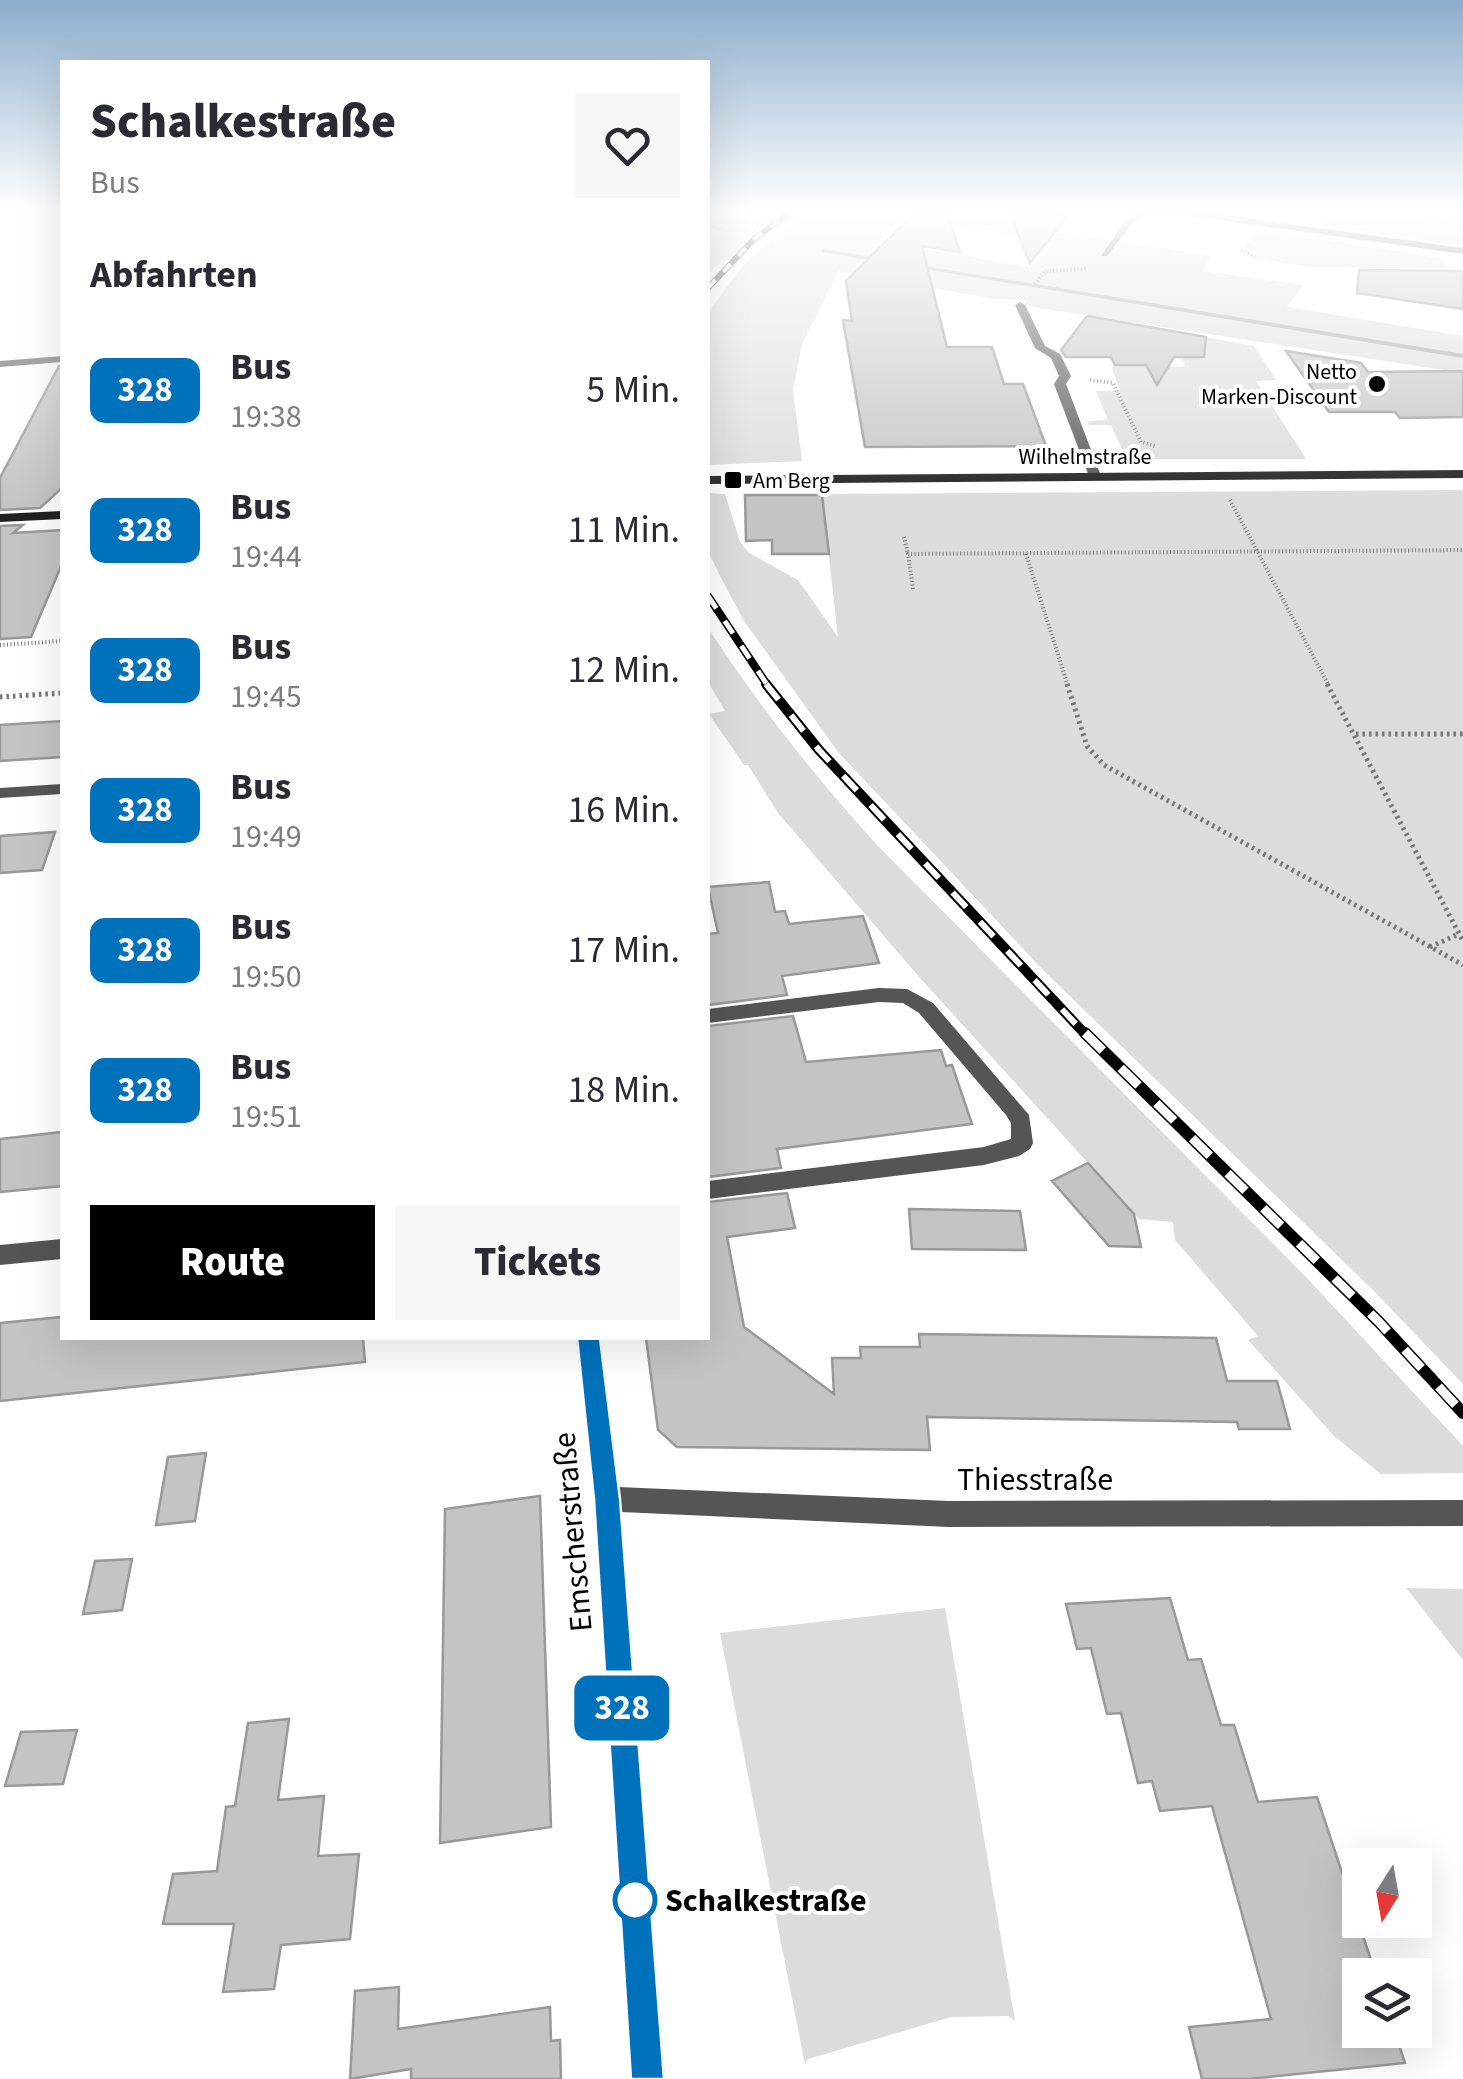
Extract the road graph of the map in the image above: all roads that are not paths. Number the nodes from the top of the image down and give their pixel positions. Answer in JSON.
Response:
{"nodes":[{"id":1,"x":1020,"y":307,"type":"edge"},
{"id":2,"x":60,"y":359,"type":"edge"},
{"id":3,"x":0,"y":364,"type":"edge"},
{"id":4,"x":1463,"y":474,"type":"edge"},
{"id":5,"x":1096,"y":476,"type":"junction"},
{"id":6,"x":710,"y":480,"type":"edge"},
{"id":7,"x":60,"y":515,"type":"edge"},
{"id":8,"x":0,"y":518,"type":"edge"},
{"id":9,"x":60,"y":789,"type":"edge"},
{"id":10,"x":0,"y":793,"type":"edge"},
{"id":11,"x":710,"y":1016,"type":"edge"},
{"id":12,"x":710,"y":1190,"type":"edge"},
{"id":13,"x":60,"y":1249,"type":"edge"},
{"id":14,"x":0,"y":1255,"type":"edge"},
{"id":15,"x":588,"y":1340,"type":"edge"},
{"id":16,"x":607,"y":1499,"type":"junction"},
{"id":17,"x":1463,"y":1514,"type":"edge"},
{"id":18,"x":648,"y":2079,"type":"edge"}],
"edges":[{"from":1,"to":5,"type":"street"},
{"from":2,"to":3,"type":"street"},
{"from":4,"to":5,"type":"street","name":"Wilhelmstraße"},
{"from":5,"to":6,"type":"street","name":"Wilhelmstraße"},
{"from":7,"to":8,"type":"street"},
{"from":9,"to":10,"type":"street"},
{"from":11,"to":12,"type":"street"},
{"from":13,"to":14,"type":"street"},
{"from":15,"to":16,"type":"street","name":"Emscherstraße"},
{"from":16,"to":17,"type":"street","name":"Thiesstraße"},
{"from":16,"to":18,"type":"street","name":"Emscherstraße"}]}
